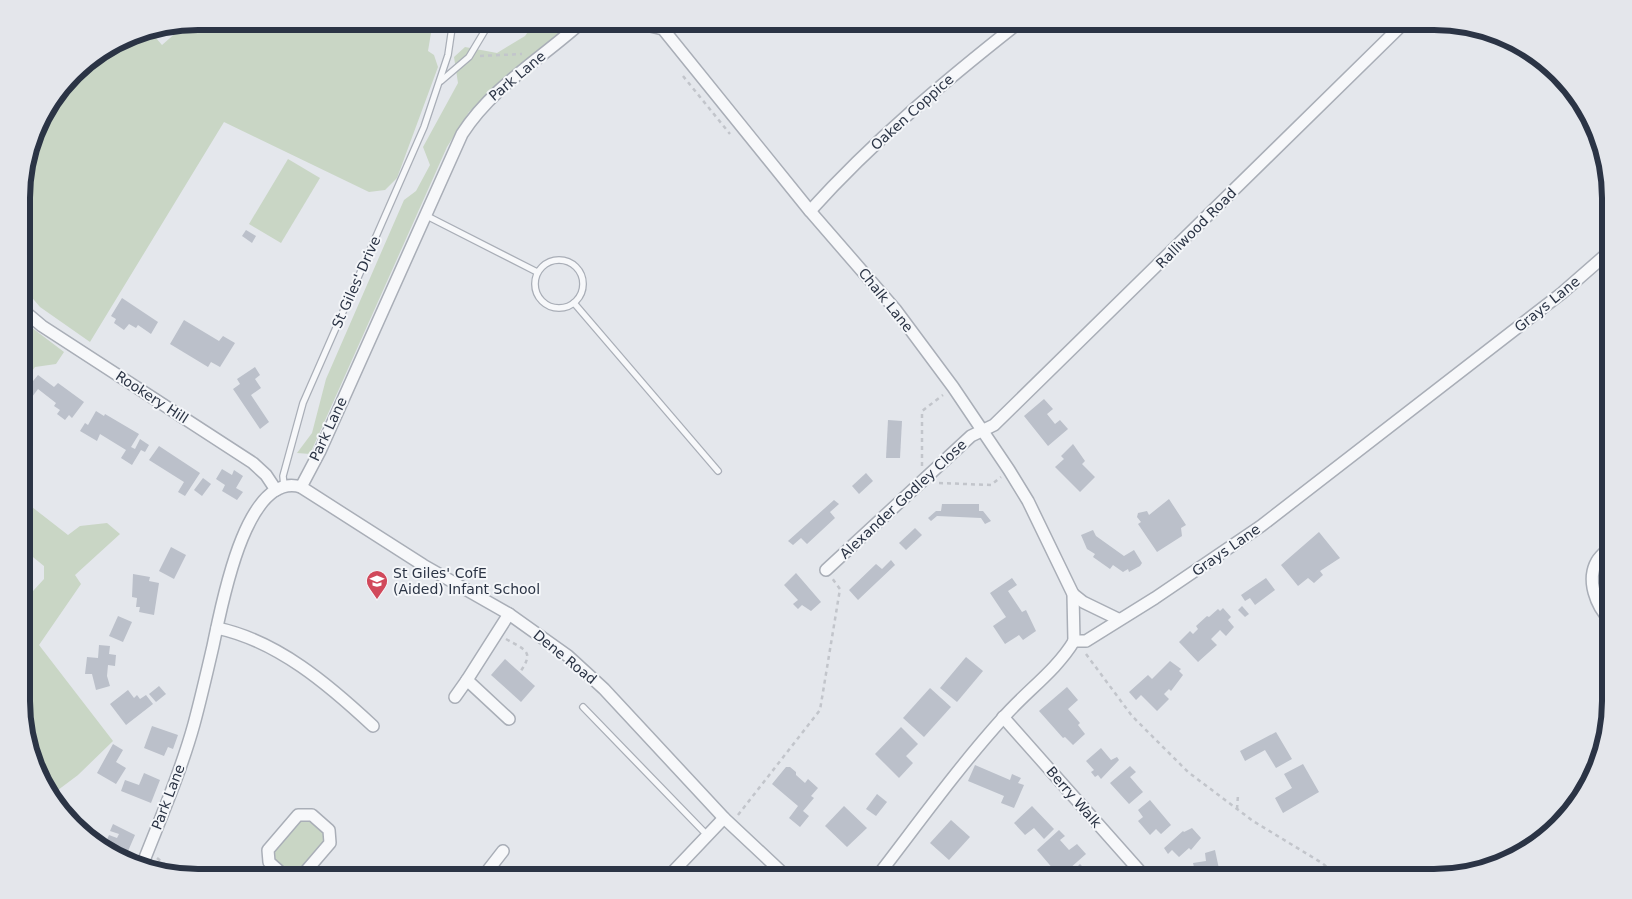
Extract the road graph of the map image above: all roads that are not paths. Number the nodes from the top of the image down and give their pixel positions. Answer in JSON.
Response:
{"nodes":[{"id":1,"x":452,"y":30,"type":"edge"},
{"id":2,"x":485,"y":30,"type":"edge"},
{"id":3,"x":572,"y":30,"type":"edge"},
{"id":4,"x":665,"y":30,"type":"edge"},
{"id":5,"x":1010,"y":30,"type":"edge"},
{"id":6,"x":1397,"y":30,"type":"edge"},
{"id":7,"x":441,"y":81,"type":"junction"},
{"id":8,"x":810,"y":211,"type":"junction"},
{"id":9,"x":425,"y":214,"type":"junction"},
{"id":10,"x":1602,"y":257,"type":"edge"},
{"id":11,"x":537,"y":272,"type":"junction"},
{"id":12,"x":574,"y":303,"type":"junction"},
{"id":13,"x":30,"y":316,"type":"edge"},
{"id":14,"x":982,"y":431,"type":"junction"},
{"id":15,"x":718,"y":471,"type":"dead end"},
{"id":16,"x":301,"y":487,"type":"junction"},
{"id":17,"x":280,"y":488,"type":"junction"},
{"id":18,"x":1602,"y":556,"type":"edge"},
{"id":19,"x":826,"y":570,"type":"road end"},
{"id":20,"x":1073,"y":594,"type":"junction"},
{"id":21,"x":1602,"y":609,"type":"edge"},
{"id":22,"x":509,"y":614,"type":"junction"},
{"id":23,"x":1118,"y":618,"type":"junction"},
{"id":24,"x":217,"y":628,"type":"junction"},
{"id":25,"x":1074,"y":641,"type":"junction"},
{"id":26,"x":467,"y":680,"type":"junction"},
{"id":27,"x":455,"y":697,"type":"dead end"},
{"id":28,"x":583,"y":707,"type":"dead end"},
{"id":29,"x":1003,"y":717,"type":"junction"},
{"id":30,"x":509,"y":719,"type":"dead end"},
{"id":31,"x":373,"y":726,"type":"dead end"},
{"id":32,"x":728,"y":821,"type":"junction"},
{"id":33,"x":707,"y":836,"type":"junction"},
{"id":34,"x":503,"y":851,"type":"dead end"},
{"id":35,"x":145,"y":860,"type":"edge"},
{"id":36,"x":277,"y":869,"type":"edge"},
{"id":37,"x":308,"y":869,"type":"edge"},
{"id":38,"x":489,"y":869,"type":"edge"},
{"id":39,"x":676,"y":869,"type":"edge"},
{"id":40,"x":779,"y":869,"type":"edge"},
{"id":41,"x":883,"y":869,"type":"edge"},
{"id":42,"x":1137,"y":869,"type":"edge"}],
"edges":[{"from":1,"to":7,"type":"lane","name":"St Giles' Drive"},
{"from":2,"to":7,"type":"lane","name":"St Giles' Drive"},
{"from":3,"to":9,"type":"street","name":"Park Lane"},
{"from":4,"to":8,"type":"street","name":"Chalk Lane"},
{"from":5,"to":8,"type":"street","name":"Oaken Coppice"},
{"from":6,"to":14,"type":"street","name":"Ralliwood Road"},
{"from":7,"to":17,"type":"lane","name":"St Giles' Drive"},
{"from":8,"to":14,"type":"street","name":"Chalk Lane"},
{"from":9,"to":11,"type":"lane"},
{"from":9,"to":16,"type":"street","name":"Park Lane"},
{"from":10,"to":23,"type":"street","name":"Grays Lane"},
{"from":11,"to":12,"type":"lane"},
{"from":11,"to":12,"type":"lane"},
{"from":12,"to":15,"type":"lane"},
{"from":13,"to":17,"type":"street","name":"Rookery Hill"},
{"from":14,"to":19,"type":"street","name":"Alexander Godley Close"},
{"from":14,"to":20,"type":"street","name":"Chalk Lane"},
{"from":16,"to":17,"type":"street"},
{"from":16,"to":22,"type":"street","name":"Dene Road"},
{"from":17,"to":24,"type":"street","name":"Park Lane"},
{"from":18,"to":21,"type":"street"},
{"from":20,"to":23,"type":"street"},
{"from":20,"to":25,"type":"street","name":"Chalk Lane"},
{"from":22,"to":26,"type":"street"},
{"from":22,"to":32,"type":"street","name":"Dene Road"},
{"from":23,"to":25,"type":"street","name":"Grays Lane"},
{"from":24,"to":31,"type":"street"},
{"from":24,"to":35,"type":"street","name":"Park Lane"},
{"from":25,"to":29,"type":"street"},
{"from":26,"to":27,"type":"street"},
{"from":26,"to":30,"type":"street"},
{"from":28,"to":33,"type":"lane","name":"Dene Road"},
{"from":29,"to":41,"type":"street"},
{"from":29,"to":42,"type":"street","name":"Berry Walk"},
{"from":32,"to":33,"type":"street"},
{"from":32,"to":40,"type":"street","name":"Dene Road"},
{"from":33,"to":39,"type":"street"},
{"from":34,"to":38,"type":"street"},
{"from":36,"to":37,"type":"street"}]}
